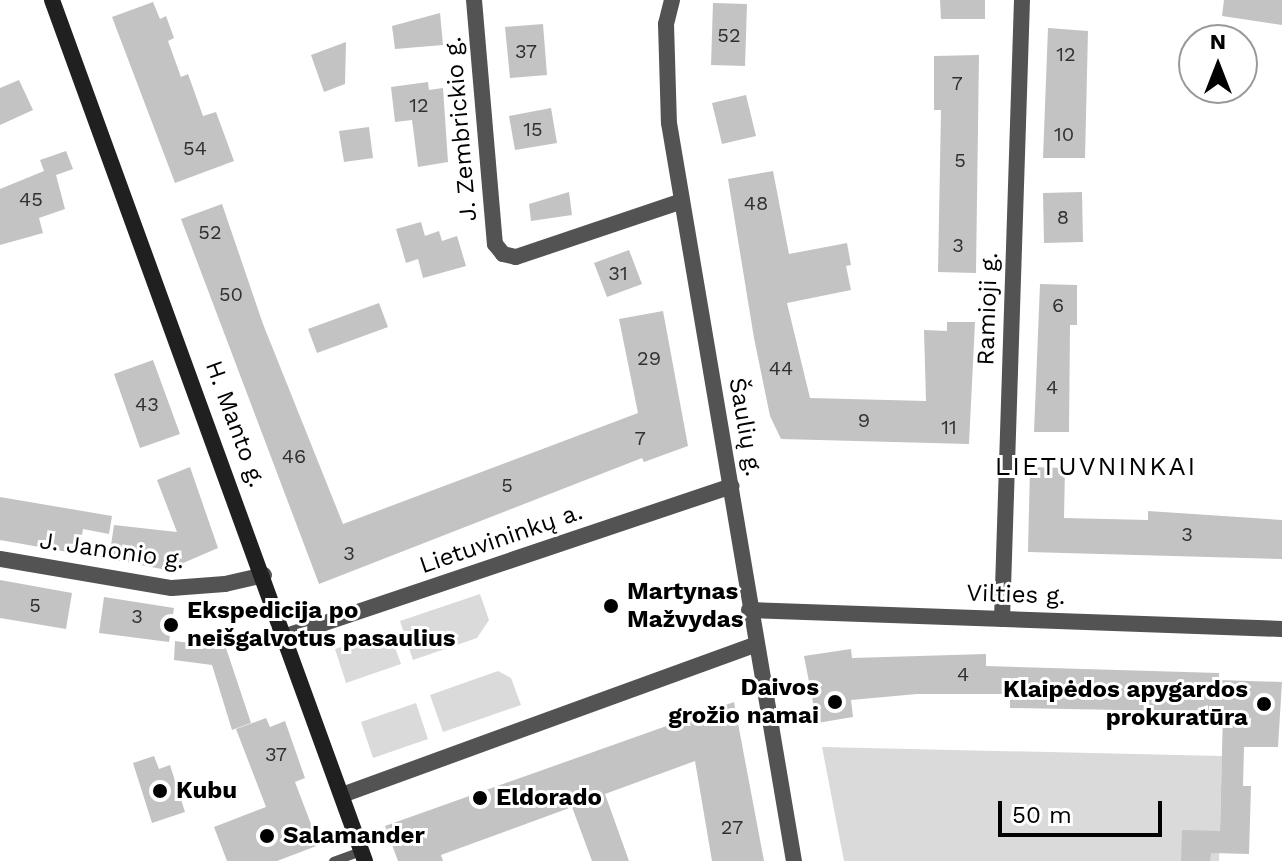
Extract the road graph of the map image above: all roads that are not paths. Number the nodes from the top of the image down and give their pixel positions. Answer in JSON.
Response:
{"nodes":[{"id":1,"x":474,"y":0,"type":"edge"},
{"id":2,"x":672,"y":0,"type":"edge"},
{"id":3,"x":1022,"y":0,"type":"edge"},
{"id":4,"x":52,"y":2,"type":"edge"},
{"id":5,"x":682,"y":201,"type":"junction"},
{"id":6,"x":731,"y":486,"type":"junction"},
{"id":7,"x":0,"y":559,"type":"edge"},
{"id":8,"x":264,"y":575,"type":"junction"},
{"id":9,"x":749,"y":610,"type":"junction"},
{"id":10,"x":1002,"y":619,"type":"junction"},
{"id":11,"x":1282,"y":629,"type":"edge"},
{"id":12,"x":286,"y":636,"type":"junction"},
{"id":13,"x":754,"y":645,"type":"junction"},
{"id":14,"x":342,"y":795,"type":"junction"},
{"id":15,"x":363,"y":856,"type":"edge"},
{"id":16,"x":333,"y":861,"type":"edge"},
{"id":17,"x":794,"y":861,"type":"edge"}],
"edges":[{"from":1,"to":5,"type":"street","name":"J. Zembrickio g."},
{"from":2,"to":5,"type":"street","name":"Šaulių g."},
{"from":3,"to":10,"type":"street","name":"Ramioji g."},
{"from":4,"to":8,"type":"main road","name":"H. Manto g."},
{"from":5,"to":6,"type":"street","name":"Šaulių g."},
{"from":6,"to":9,"type":"street","name":"Šaulių g."},
{"from":6,"to":12,"type":"street","name":"Lietuvininkų a."},
{"from":7,"to":8,"type":"street","name":"J. Janonio g."},
{"from":8,"to":12,"type":"main road","name":"H. Manto g."},
{"from":9,"to":10,"type":"street","name":"Vilties g."},
{"from":9,"to":13,"type":"street","name":"Šaulių g."},
{"from":10,"to":11,"type":"street","name":"Vilties g."},
{"from":12,"to":14,"type":"main road","name":"H. Manto g."},
{"from":13,"to":14,"type":"street"},
{"from":13,"to":17,"type":"street","name":"Šaulių g."},
{"from":14,"to":15,"type":"main road","name":"H. Manto g."},
{"from":15,"to":16,"type":"lane"}]}
